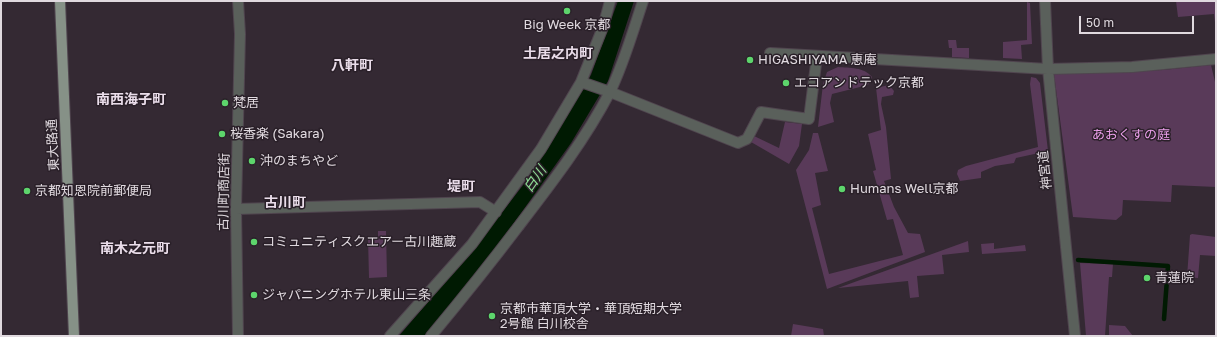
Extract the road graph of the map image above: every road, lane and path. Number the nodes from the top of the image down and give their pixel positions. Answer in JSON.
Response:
{"nodes":[{"id":1,"x":60,"y":1,"type":"edge"},
{"id":2,"x":238,"y":1,"type":"edge"},
{"id":3,"x":610,"y":1,"type":"edge"},
{"id":4,"x":643,"y":1,"type":"edge"},
{"id":5,"x":1045,"y":1,"type":"edge"},
{"id":6,"x":770,"y":53,"type":"dead end"},
{"id":7,"x":817,"y":56,"type":"junction"},
{"id":8,"x":1216,"y":59,"type":"edge"},
{"id":9,"x":1048,"y":69,"type":"junction"},
{"id":10,"x":584,"y":83,"type":"dead end"},
{"id":11,"x":607,"y":91,"type":"junction"},
{"id":12,"x":236,"y":209,"type":"junction"},
{"id":13,"x":496,"y":212,"type":"junction"},
{"id":14,"x":74,"y":336,"type":"edge"},
{"id":15,"x":238,"y":336,"type":"edge"},
{"id":16,"x":390,"y":336,"type":"edge"},
{"id":17,"x":431,"y":336,"type":"edge"},
{"id":18,"x":1075,"y":336,"type":"edge"}],
"edges":[{"from":1,"to":14,"type":"main road","name":"東大路通"},
{"from":2,"to":12,"type":"street","name":"古川町商店街"},
{"from":3,"to":13,"type":"street"},
{"from":4,"to":11,"type":"street"},
{"from":5,"to":9,"type":"street","name":"神宮道"},
{"from":6,"to":7,"type":"street"},
{"from":7,"to":9,"type":"street"},
{"from":7,"to":11,"type":"street"},
{"from":8,"to":9,"type":"street"},
{"from":9,"to":18,"type":"street","name":"神宮道"},
{"from":10,"to":11,"type":"street"},
{"from":11,"to":17,"type":"street"},
{"from":12,"to":13,"type":"street"},
{"from":12,"to":15,"type":"street","name":"古川町商店街"},
{"from":13,"to":16,"type":"street"}]}
